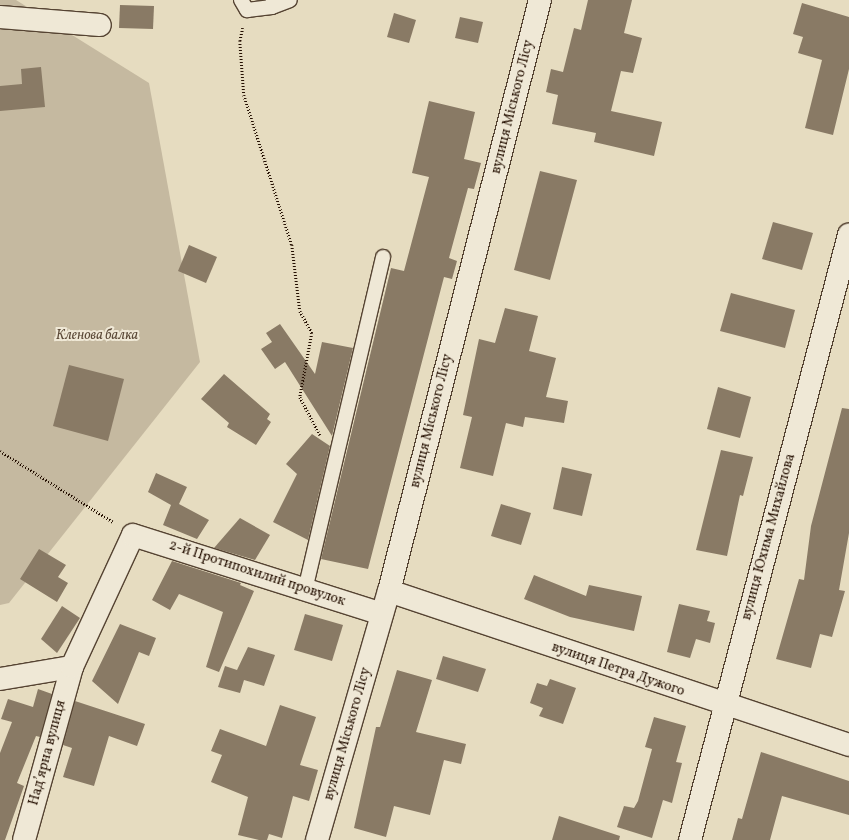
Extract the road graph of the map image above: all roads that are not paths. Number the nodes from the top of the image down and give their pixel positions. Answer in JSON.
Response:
{"nodes":[{"id":1,"x":290,"y":0,"type":"edge"},
{"id":2,"x":540,"y":0,"type":"edge"},
{"id":3,"x":272,"y":3,"type":"edge"},
{"id":4,"x":244,"y":5,"type":"edge"},
{"id":5,"x":0,"y":17,"type":"edge"},
{"id":6,"x":100,"y":25,"type":"dead end"},
{"id":7,"x":849,"y":235,"type":"edge"},
{"id":8,"x":383,"y":257,"type":"dead end"},
{"id":9,"x":133,"y":535,"type":"joint"},
{"id":10,"x":305,"y":590,"type":"junction"},
{"id":11,"x":389,"y":591,"type":"junction"},
{"id":12,"x":382,"y":614,"type":"junction"},
{"id":13,"x":72,"y":667,"type":"junction"},
{"id":14,"x":0,"y":679,"type":"edge"},
{"id":15,"x":725,"y":706,"type":"junction"},
{"id":16,"x":849,"y":745,"type":"edge"},
{"id":17,"x":24,"y":840,"type":"edge"},
{"id":18,"x":317,"y":840,"type":"edge"},
{"id":19,"x":690,"y":840,"type":"edge"}],
"edges":[{"from":1,"to":3,"type":"lane"},
{"from":2,"to":11,"type":"street","name":"вулиця Міського Лісу"},
{"from":3,"to":4,"type":"lane"},
{"from":5,"to":6,"type":"street"},
{"from":7,"to":15,"type":"street","name":"вулиця Юхима Михайлова"},
{"from":8,"to":10,"type":"lane"},
{"from":9,"to":10,"type":"street","name":"2-й Протипохилий провулок"},
{"from":9,"to":13,"type":"street","name":"Надʼярна вулиця"},
{"from":10,"to":12,"type":"street","name":"2-й Протипохилий провулок"},
{"from":11,"to":12,"type":"street","name":"вулиця Міського Лісу"},
{"from":11,"to":15,"type":"street","name":"вулиця Петра Дужого"},
{"from":12,"to":18,"type":"street","name":"вулиця Міського Лісу"},
{"from":13,"to":14,"type":"street"},
{"from":13,"to":17,"type":"street","name":"Надʼярна вулиця"},
{"from":15,"to":16,"type":"street","name":"вулиця Петра Дужого"},
{"from":15,"to":19,"type":"street","name":"вулиця Юхима Михайлова"}]}
